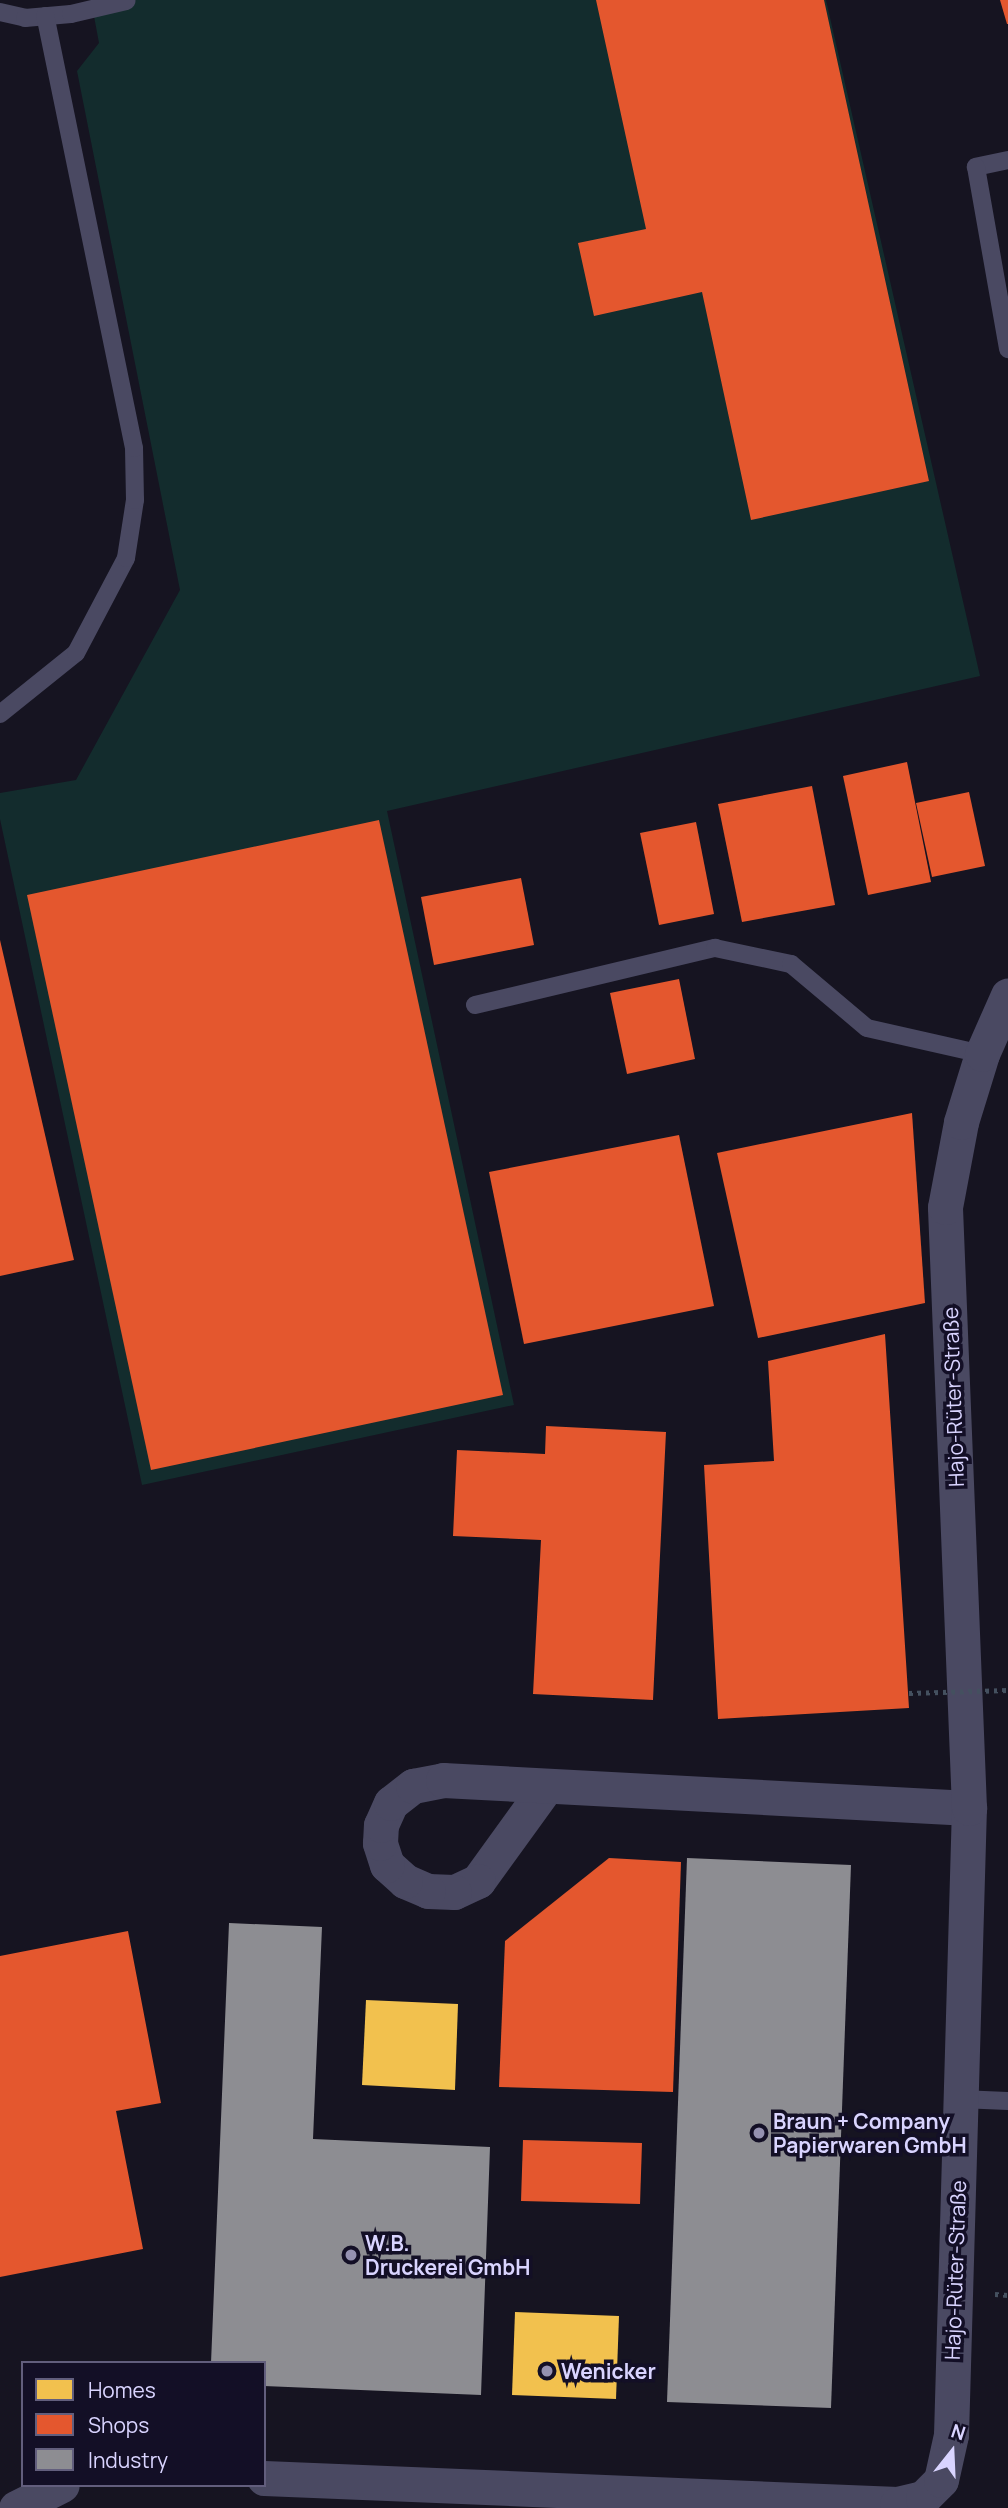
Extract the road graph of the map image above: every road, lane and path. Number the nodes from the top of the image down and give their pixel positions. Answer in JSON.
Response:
{"nodes":[{"id":1,"x":126,"y":1,"type":"edge"},
{"id":2,"x":0,"y":12,"type":"edge"},
{"id":3,"x":45,"y":16,"type":"junction"},
{"id":4,"x":1008,"y":160,"type":"edge"},
{"id":5,"x":1002,"y":288,"type":"edge"},
{"id":6,"x":1008,"y":349,"type":"edge"},
{"id":7,"x":0,"y":714,"type":"edge"},
{"id":8,"x":1008,"y":995,"type":"edge"},
{"id":9,"x":475,"y":1005,"type":"dead end"},
{"id":10,"x":982,"y":1054,"type":"junction"},
{"id":11,"x":1008,"y":1690,"type":"edge"},
{"id":12,"x":909,"y":1693,"type":"dead end"},
{"id":13,"x":546,"y":1787,"type":"junction"},
{"id":14,"x":970,"y":1808,"type":"junction"},
{"id":15,"x":960,"y":2099,"type":"junction"},
{"id":16,"x":1008,"y":2101,"type":"edge"},
{"id":17,"x":266,"y":2478,"type":"edge"},
{"id":18,"x":58,"y":2487,"type":"edge"},
{"id":19,"x":16,"y":2508,"type":"edge"}],
"edges":[{"from":1,"to":3,"type":"lane"},
{"from":2,"to":3,"type":"lane"},
{"from":3,"to":7,"type":"lane"},
{"from":4,"to":5,"type":"lane"},
{"from":5,"to":6,"type":"lane"},
{"from":8,"to":10,"type":"street","name":"Hajo-Rüter-Straße"},
{"from":9,"to":10,"type":"lane"},
{"from":10,"to":14,"type":"street","name":"Hajo-Rüter-Straße"},
{"from":11,"to":12,"type":"path","bridge":true},
{"from":13,"to":13,"type":"street"},
{"from":13,"to":14,"type":"street"},
{"from":14,"to":15,"type":"street","name":"Hajo-Rüter-Straße"},
{"from":15,"to":16,"type":"lane"},
{"from":15,"to":17,"type":"street","name":"Hajo-Rüter-Straße"},
{"from":18,"to":19,"type":"street"}]}
